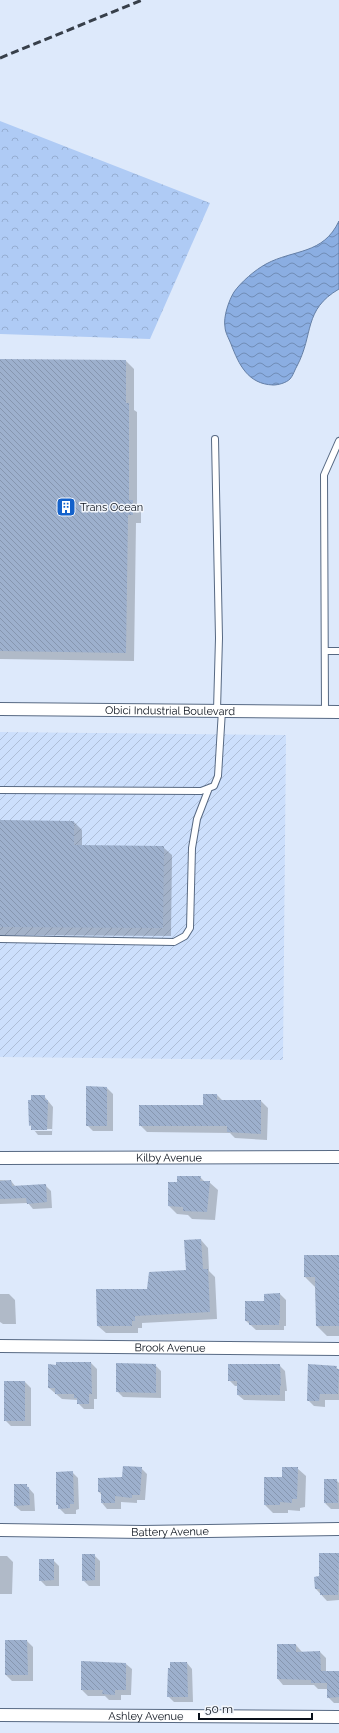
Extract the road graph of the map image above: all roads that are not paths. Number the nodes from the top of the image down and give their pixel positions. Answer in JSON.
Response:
{"nodes":[{"id":1,"x":215,"y":439,"type":"dead end"},
{"id":2,"x":339,"y":441,"type":"edge"},
{"id":3,"x":325,"y":651,"type":"junction"},
{"id":4,"x":339,"y":651,"type":"edge"},
{"id":5,"x":0,"y":708,"type":"edge"},
{"id":6,"x":220,"y":710,"type":"junction"},
{"id":7,"x":325,"y":712,"type":"junction"},
{"id":8,"x":339,"y":712,"type":"edge"},
{"id":9,"x":209,"y":788,"type":"junction"},
{"id":10,"x":0,"y":790,"type":"edge"},
{"id":11,"x":0,"y":939,"type":"edge"},
{"id":12,"x":339,"y":1157,"type":"edge"},
{"id":13,"x":0,"y":1158,"type":"edge"},
{"id":14,"x":0,"y":1346,"type":"edge"},
{"id":15,"x":339,"y":1349,"type":"edge"},
{"id":16,"x":339,"y":1529,"type":"edge"},
{"id":17,"x":0,"y":1530,"type":"edge"},
{"id":18,"x":0,"y":1715,"type":"edge"},
{"id":19,"x":339,"y":1717,"type":"edge"}],
"edges":[{"from":1,"to":6,"type":"lane"},
{"from":2,"to":3,"type":"lane"},
{"from":3,"to":4,"type":"lane"},
{"from":3,"to":7,"type":"lane"},
{"from":5,"to":6,"type":"street","name":"Obici Industrial Boulevard"},
{"from":6,"to":7,"type":"street","name":"Obici Industrial Boulevard"},
{"from":6,"to":9,"type":"lane"},
{"from":7,"to":8,"type":"street","name":"Obici Industrial Boulevard"},
{"from":9,"to":10,"type":"lane"},
{"from":9,"to":11,"type":"lane"},
{"from":12,"to":13,"type":"street","name":"Kilby Avenue"},
{"from":14,"to":15,"type":"street","name":"Brook Avenue"},
{"from":16,"to":17,"type":"street","name":"Battery Avenue"},
{"from":18,"to":19,"type":"street","name":"Ashley Avenue"}]}
